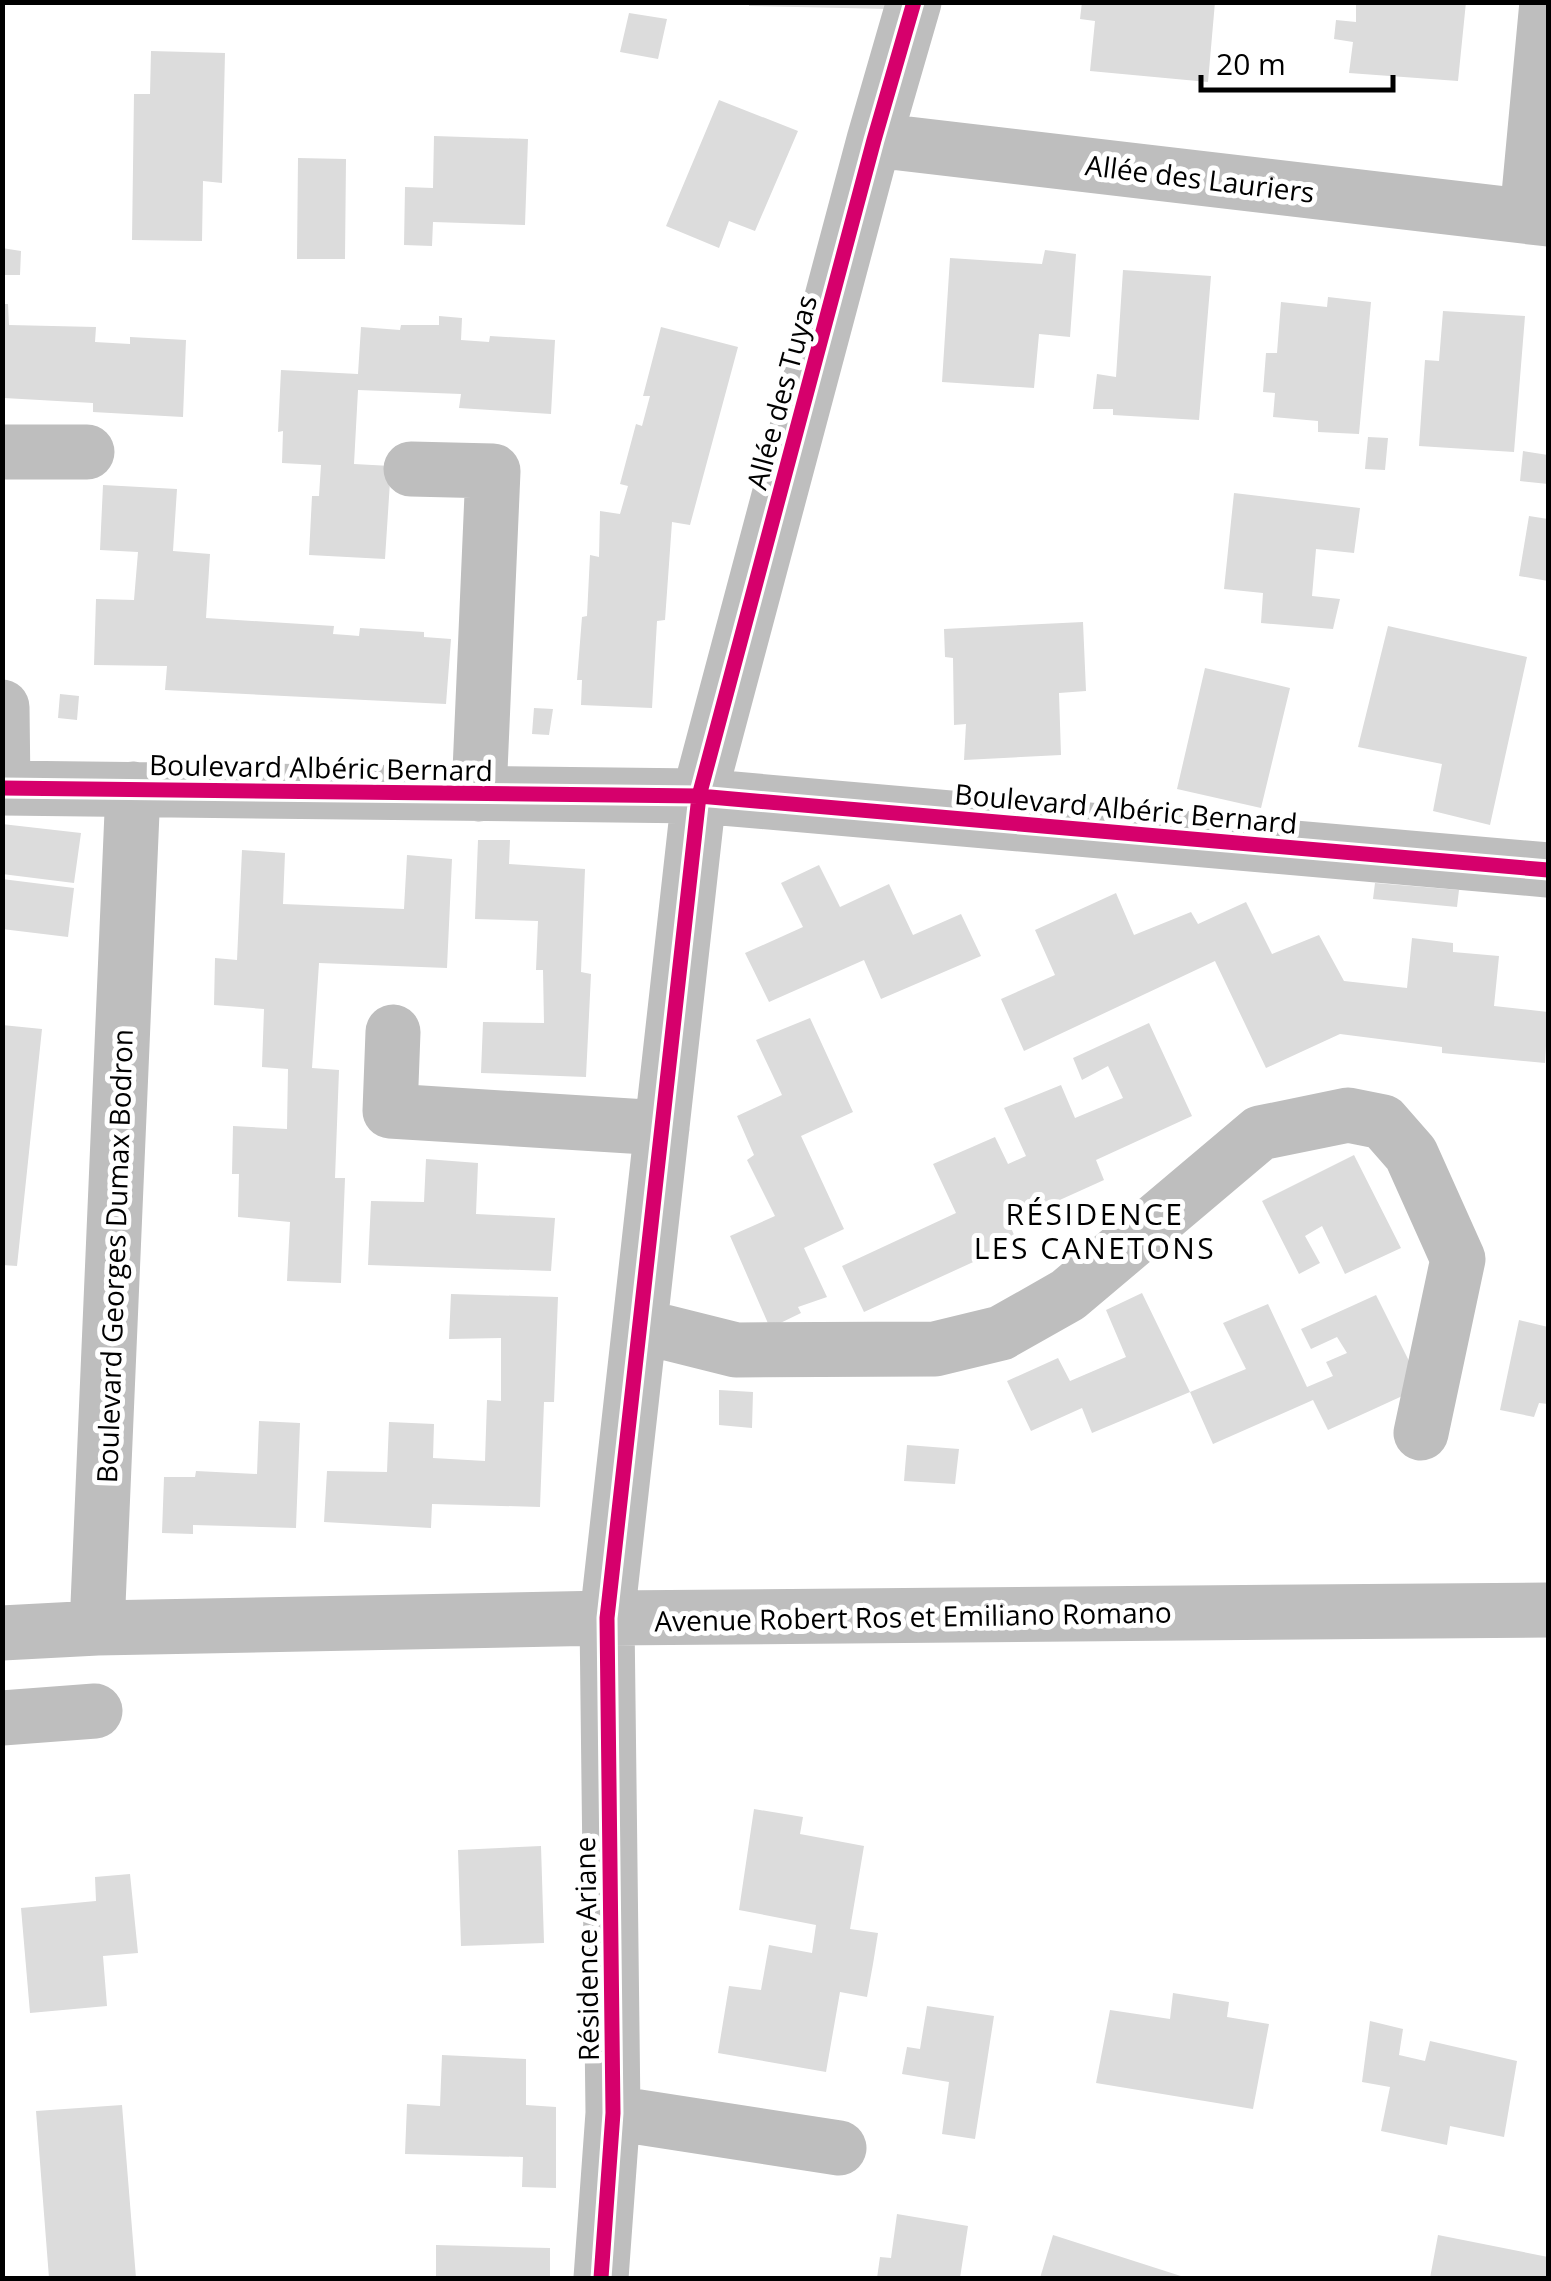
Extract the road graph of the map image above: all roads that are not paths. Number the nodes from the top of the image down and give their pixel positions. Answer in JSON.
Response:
{"nodes":[{"id":1,"x":914,"y":2,"type":"edge"},
{"id":2,"x":1547,"y":2,"type":"edge"},
{"id":3,"x":874,"y":140,"type":"junction"},
{"id":4,"x":1538,"y":218,"type":"edge"},
{"id":5,"x":2,"y":452,"type":"edge"},
{"id":6,"x":87,"y":452,"type":"dead end"},
{"id":7,"x":411,"y":470,"type":"dead end"},
{"id":8,"x":2,"y":707,"type":"edge"},
{"id":9,"x":3,"y":788,"type":"edge"},
{"id":10,"x":133,"y":789,"type":"junction"},
{"id":11,"x":479,"y":794,"type":"junction"},
{"id":12,"x":700,"y":796,"type":"junction"},
{"id":13,"x":1548,"y":870,"type":"edge"},
{"id":14,"x":393,"y":1032,"type":"dead end"},
{"id":15,"x":662,"y":1128,"type":"junction"},
{"id":16,"x":640,"y":1326,"type":"junction"},
{"id":17,"x":1421,"y":1434,"type":"dead end"},
{"id":18,"x":1548,"y":1610,"type":"edge"},
{"id":19,"x":608,"y":1618,"type":"junction"},
{"id":20,"x":97,"y":1628,"type":"junction"},
{"id":21,"x":2,"y":1633,"type":"edge"},
{"id":22,"x":94,"y":1711,"type":"dead end"},
{"id":23,"x":2,"y":1718,"type":"edge"},
{"id":24,"x":613,"y":2112,"type":"junction"},
{"id":25,"x":839,"y":2148,"type":"dead end"},
{"id":26,"x":601,"y":2278,"type":"edge"}],
"edges":[{"from":1,"to":3,"type":"street","name":"Allée des Tuyas"},
{"from":2,"to":4,"type":"street","name":"Allée des Lauriers"},
{"from":3,"to":4,"type":"street","name":"Allée des Lauriers"},
{"from":3,"to":12,"type":"street","name":"Allée des Tuyas"},
{"from":5,"to":6,"type":"street"},
{"from":7,"to":11,"type":"street"},
{"from":8,"to":9,"type":"street"},
{"from":9,"to":10,"type":"street","name":"Boulevard Albéric Bernard"},
{"from":10,"to":11,"type":"street","name":"Boulevard Albéric Bernard"},
{"from":10,"to":20,"type":"street","name":"Boulevard Georges Dumax Bodron"},
{"from":11,"to":12,"type":"street","name":"Boulevard Albéric Bernard"},
{"from":12,"to":13,"type":"street","name":"Boulevard Albéric Bernard"},
{"from":12,"to":15,"type":"street"},
{"from":14,"to":15,"type":"street"},
{"from":15,"to":16,"type":"street"},
{"from":16,"to":17,"type":"street"},
{"from":16,"to":19,"type":"street"},
{"from":18,"to":19,"type":"street","name":"Avenue Robert Ros et Emiliano Romano"},
{"from":19,"to":20,"type":"street","name":"Avenue Robert Ros et Emiliano Romano"},
{"from":19,"to":24,"type":"street","name":"Résidence Ariane"},
{"from":20,"to":21,"type":"street"},
{"from":22,"to":23,"type":"street"},
{"from":24,"to":25,"type":"street"},
{"from":24,"to":26,"type":"street","name":"Résidence Ariane"}]}
